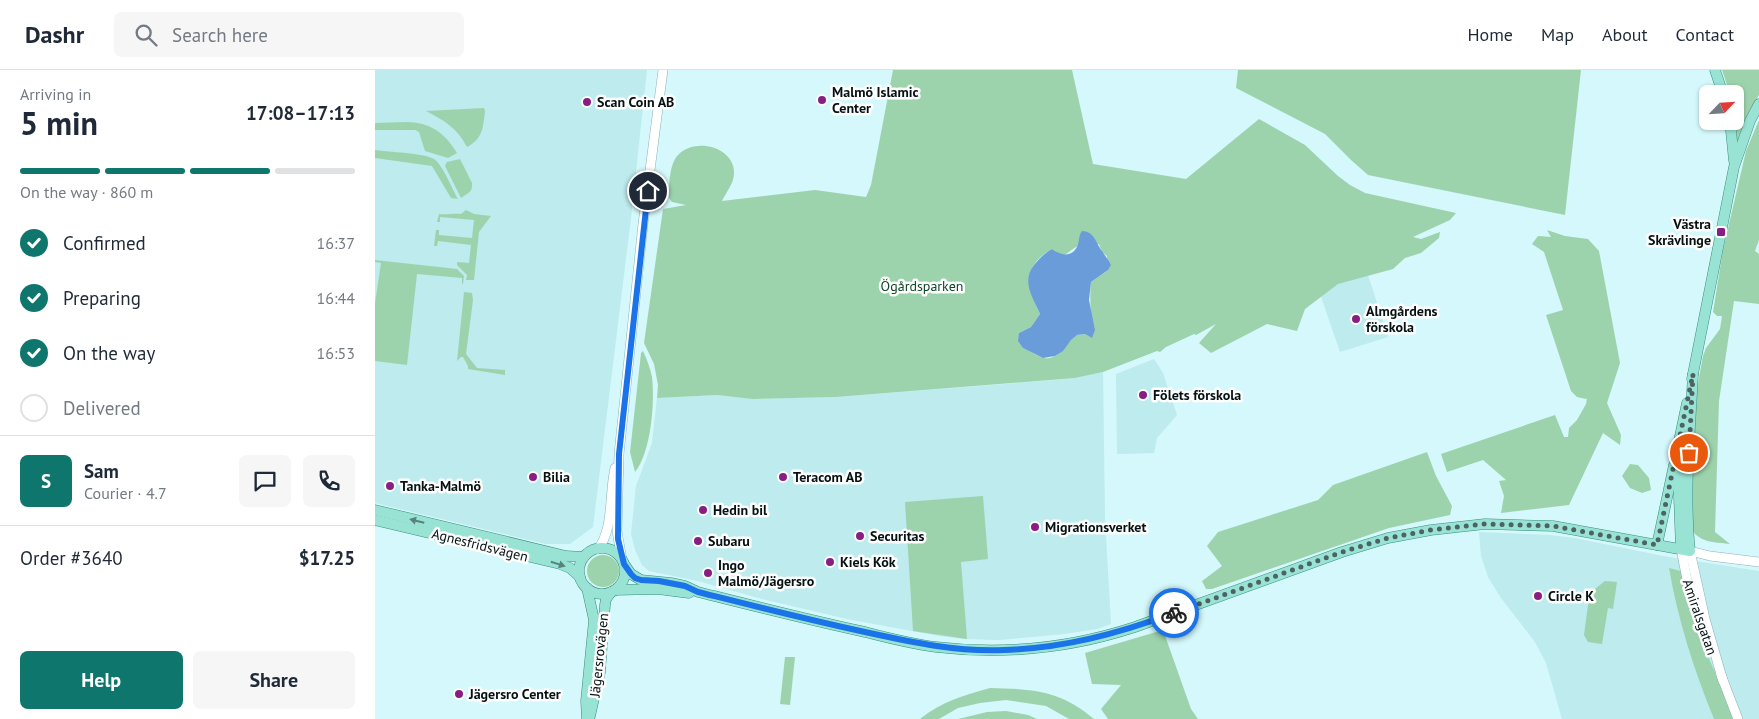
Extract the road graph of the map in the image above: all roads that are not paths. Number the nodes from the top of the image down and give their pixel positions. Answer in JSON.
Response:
{"nodes":[{"id":1,"x":663,"y":70,"type":"edge"},
{"id":2,"x":1715,"y":70,"type":"edge"},
{"id":3,"x":1720,"y":85,"type":"edge"},
{"id":4,"x":1759,"y":104,"type":"edge"},
{"id":5,"x":1730,"y":130,"type":"edge"},
{"id":6,"x":1734,"y":167,"type":"junction"},
{"id":7,"x":1693,"y":374,"type":"junction"},
{"id":8,"x":1679,"y":440,"type":"junction"},
{"id":9,"x":619,"y":454,"type":"junction"},
{"id":10,"x":375,"y":510,"type":"edge"},
{"id":11,"x":375,"y":520,"type":"edge"},
{"id":12,"x":1657,"y":545,"type":"junction"},
{"id":13,"x":598,"y":549,"type":"junction"},
{"id":14,"x":1685,"y":550,"type":"junction"},
{"id":15,"x":584,"y":557,"type":"junction"},
{"id":16,"x":623,"y":562,"type":"junction"},
{"id":17,"x":1759,"y":562,"type":"edge"},
{"id":18,"x":581,"y":577,"type":"junction"},
{"id":19,"x":587,"y":588,"type":"junction"},
{"id":20,"x":613,"y":591,"type":"junction"},
{"id":21,"x":698,"y":592,"type":"junction"},
{"id":22,"x":588,"y":719,"type":"edge"},
{"id":23,"x":1738,"y":719,"type":"edge"}],
"edges":[{"from":1,"to":9,"type":"street"},
{"from":2,"to":3,"type":"main road"},
{"from":4,"to":6,"type":"main road","name":"Amiralsgatan"},
{"from":5,"to":6,"type":"main road","name":"Amiralsgatan"},
{"from":6,"to":7,"type":"main road","name":"Amiralsgatan"},
{"from":7,"to":8,"type":"main road","name":"Amiralsgatan"},
{"from":7,"to":14,"type":"main road","name":"Amiralsgatan"},
{"from":8,"to":12,"type":"main road"},
{"from":8,"to":14,"type":"main road","name":"Amiralsgatan"},
{"from":9,"to":13,"type":"street"},
{"from":9,"to":16,"type":"street"},
{"from":15,"to":10,"type":"main road","name":"Agnesfridsvägen","one_way":true},
{"from":11,"to":18,"type":"main road","name":"Agnesfridsvägen","one_way":true},
{"from":12,"to":14,"type":"main road"},
{"from":12,"to":21,"type":"main road"},
{"from":13,"to":15,"type":"main road"},
{"from":13,"to":16,"type":"main road"},
{"from":14,"to":17,"type":"street"},
{"from":14,"to":23,"type":"street","name":"Amiralsgatan"},
{"from":15,"to":18,"type":"main road"},
{"from":16,"to":20,"type":"main road"},
{"from":16,"to":21,"type":"main road"},
{"from":18,"to":19,"type":"main road"},
{"from":19,"to":20,"type":"main road"},
{"from":19,"to":22,"type":"main road","name":"Jägersrovägen"},
{"from":20,"to":21,"type":"main road"},
{"from":20,"to":22,"type":"main road","name":"Jägersrovägen"}]}
